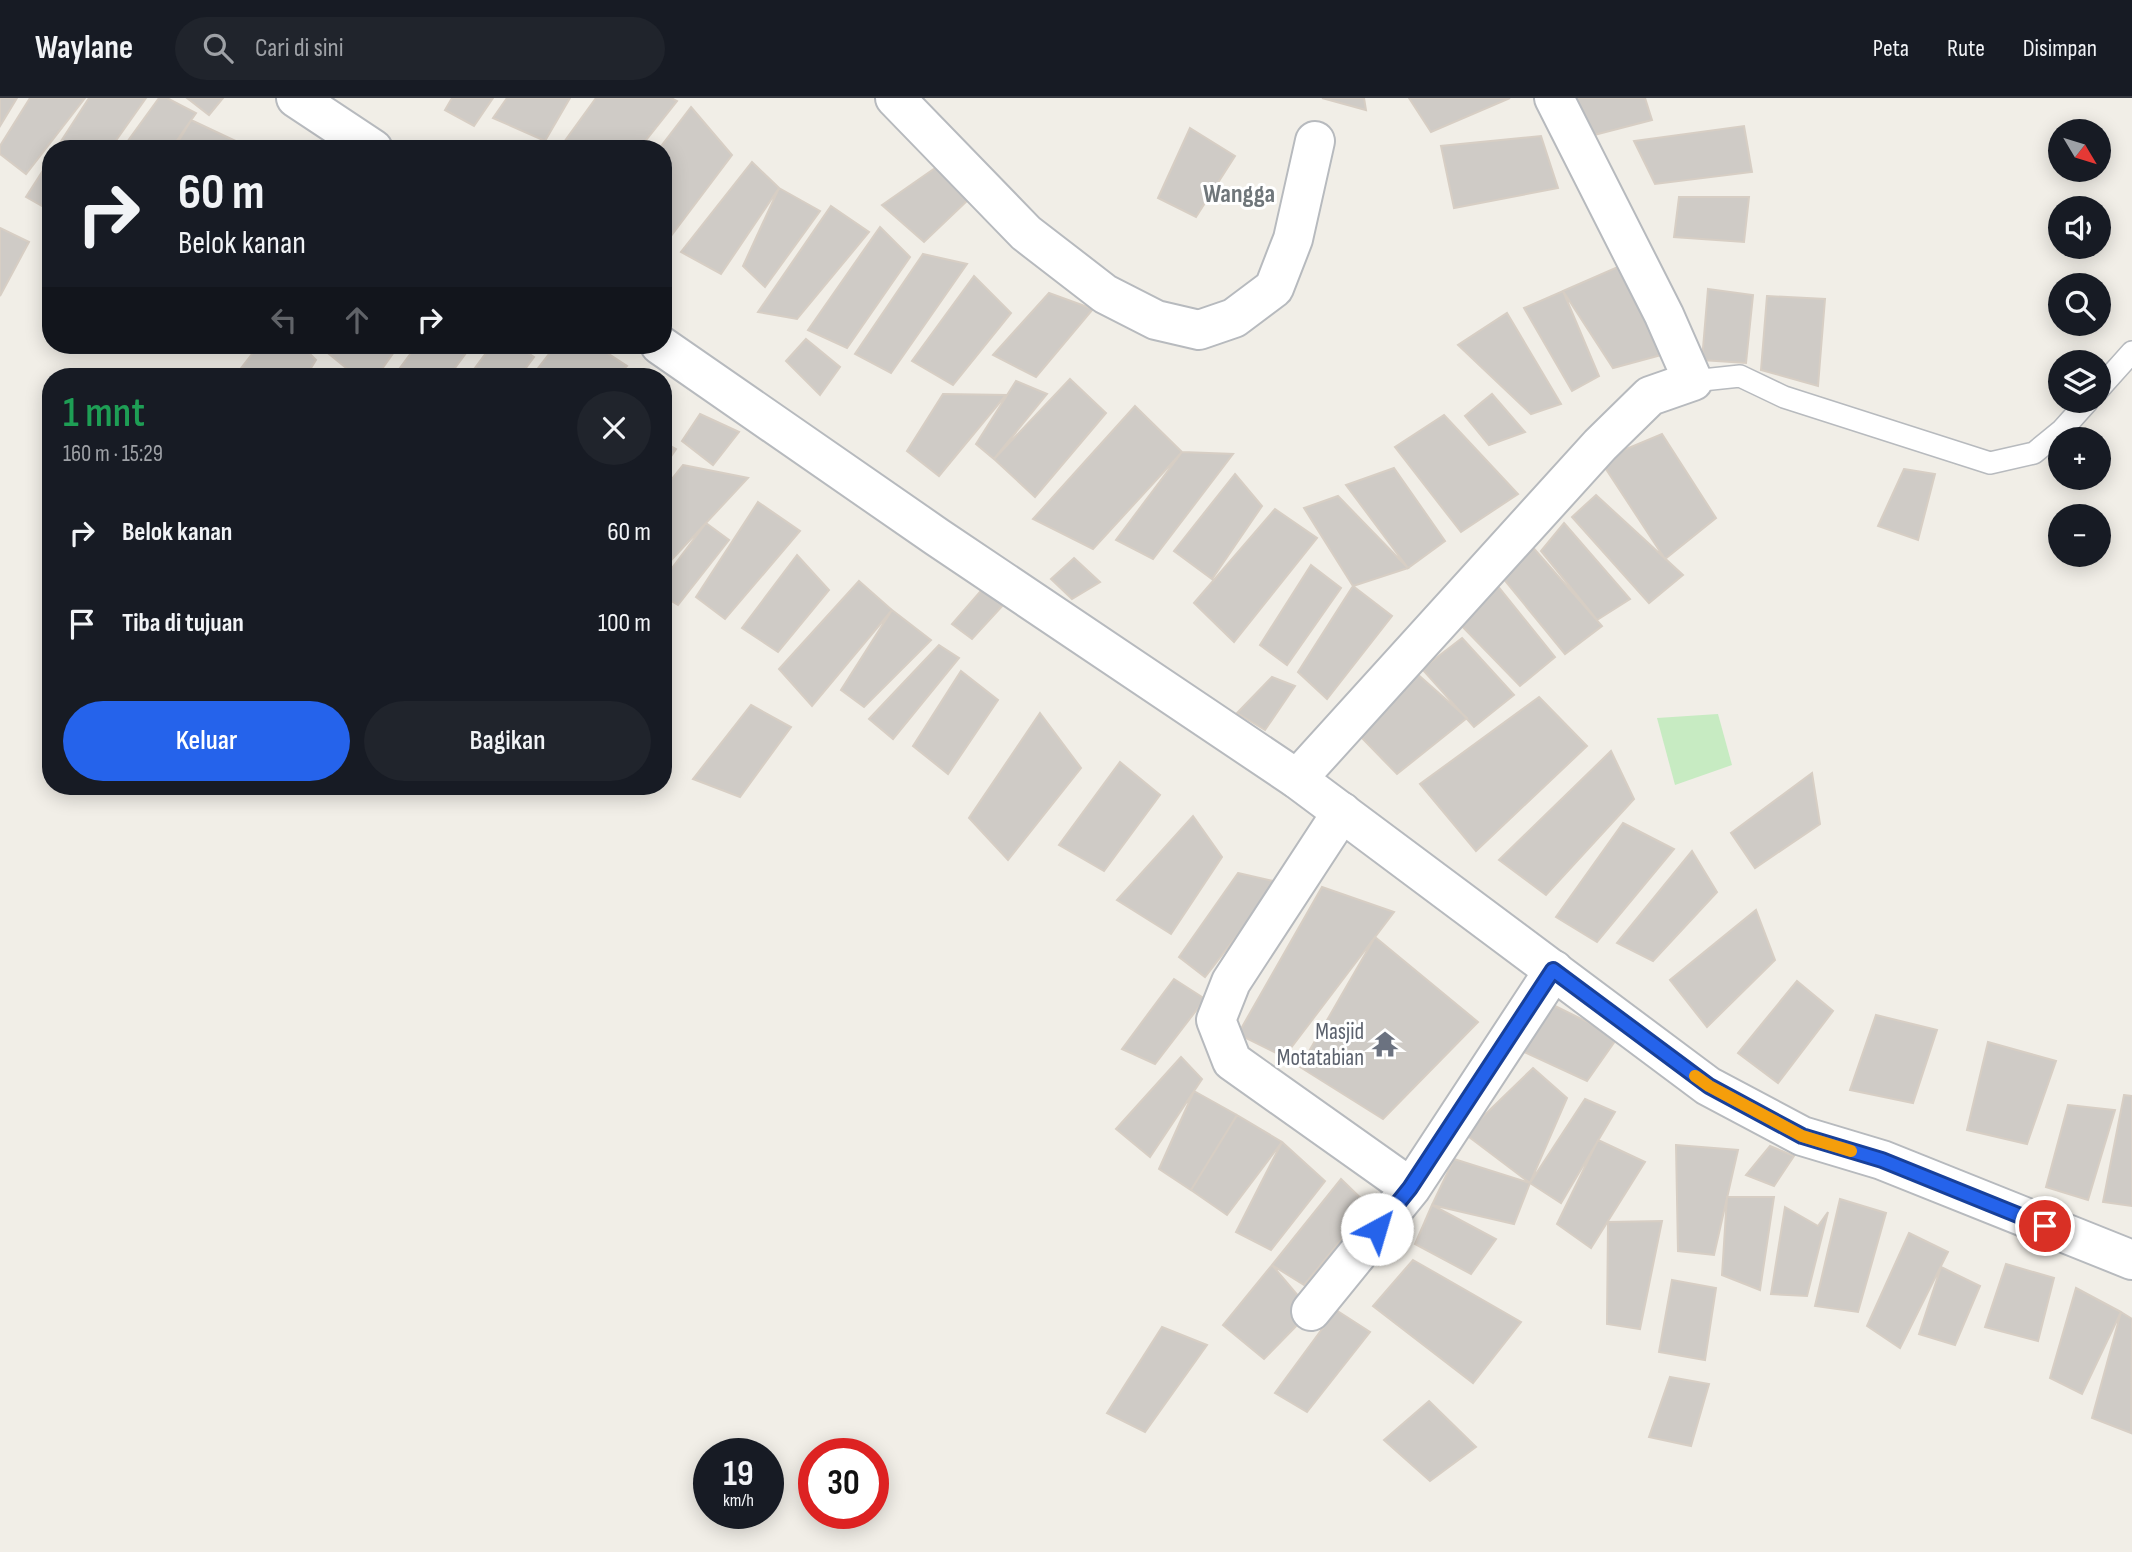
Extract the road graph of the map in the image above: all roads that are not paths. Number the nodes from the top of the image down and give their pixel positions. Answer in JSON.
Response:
{"nodes":[{"id":1,"x":296,"y":98,"type":"edge"},
{"id":2,"x":895,"y":98,"type":"edge"},
{"id":3,"x":1554,"y":98,"type":"edge"},
{"id":4,"x":359,"y":140,"type":"edge"},
{"id":5,"x":1315,"y":141,"type":"dead end"},
{"id":6,"x":2132,"y":352,"type":"edge"},
{"id":7,"x":672,"y":353,"type":"edge"},
{"id":8,"x":2111,"y":375,"type":"edge"},
{"id":9,"x":1693,"y":381,"type":"junction"},
{"id":10,"x":2077,"y":413,"type":"edge"},
{"id":11,"x":1297,"y":779,"type":"junction"},
{"id":12,"x":1342,"y":812,"type":"junction"},
{"id":13,"x":1553,"y":970,"type":"junction"},
{"id":14,"x":1410,"y":1188,"type":"junction"},
{"id":15,"x":2132,"y":1260,"type":"edge"},
{"id":16,"x":1311,"y":1311,"type":"dead end"}],
"edges":[{"from":1,"to":4,"type":"street"},
{"from":2,"to":5,"type":"street"},
{"from":3,"to":9,"type":"street"},
{"from":6,"to":8,"type":"lane"},
{"from":7,"to":11,"type":"street"},
{"from":9,"to":10,"type":"lane"},
{"from":9,"to":11,"type":"street"},
{"from":11,"to":12,"type":"street"},
{"from":12,"to":13,"type":"street"},
{"from":12,"to":14,"type":"street"},
{"from":13,"to":14,"type":"street"},
{"from":13,"to":15,"type":"street"},
{"from":14,"to":16,"type":"street"}]}
